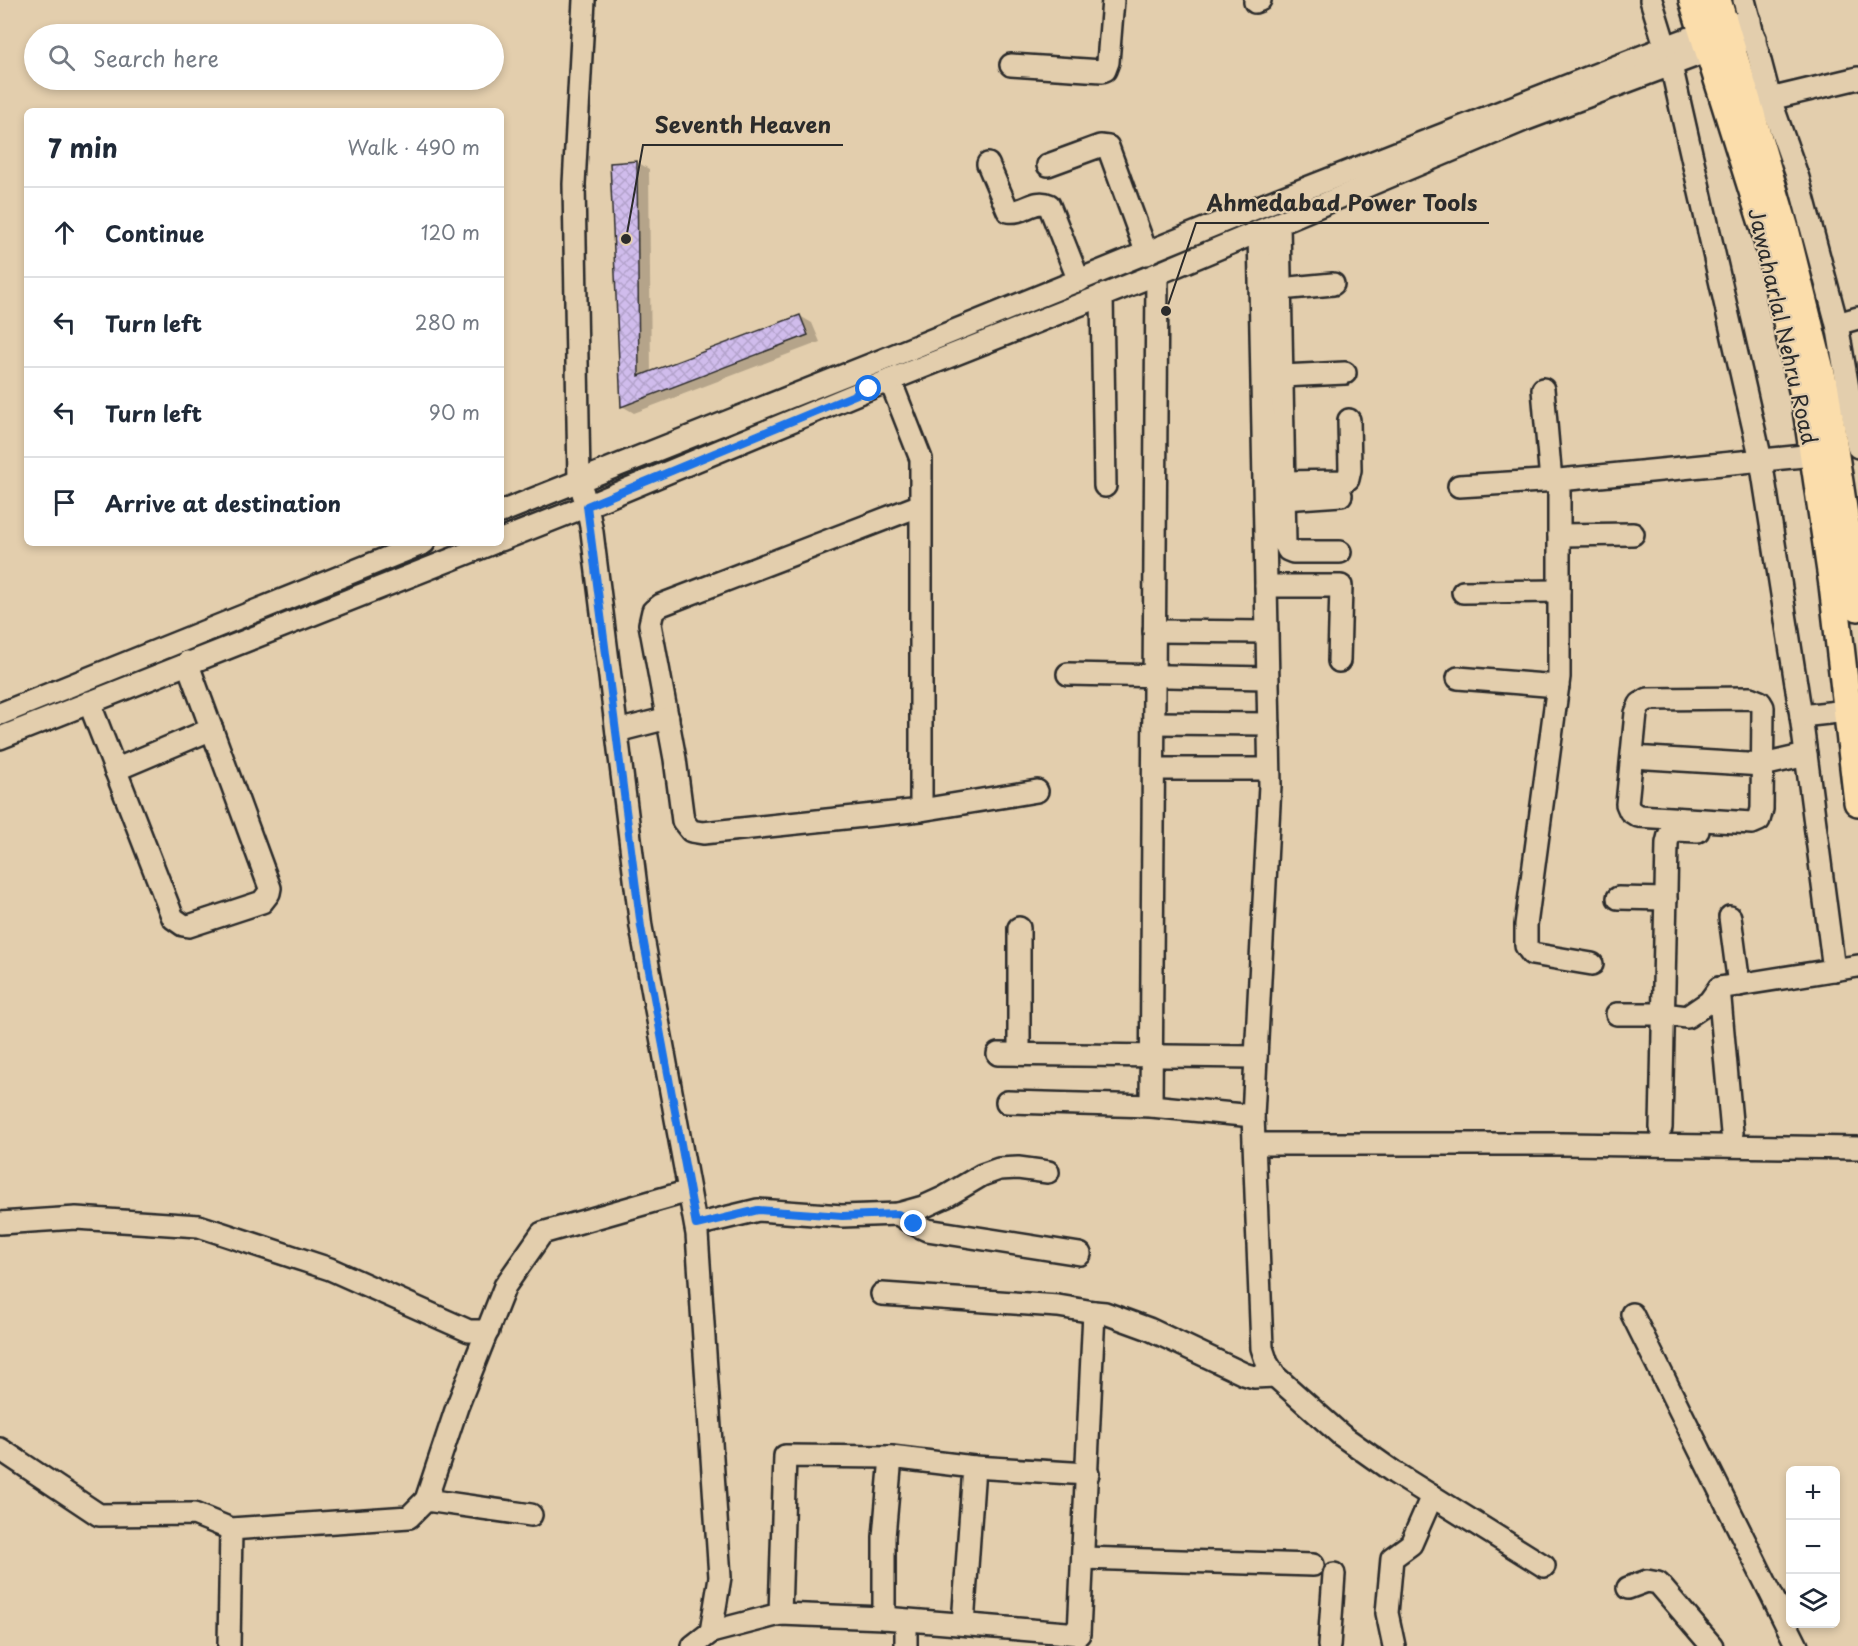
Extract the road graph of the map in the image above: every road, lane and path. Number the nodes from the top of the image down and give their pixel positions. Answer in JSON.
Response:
{"nodes":[{"id":1,"x":584,"y":0,"type":"edge"},
{"id":2,"x":1113,"y":0,"type":"edge"},
{"id":3,"x":1121,"y":0,"type":"edge"},
{"id":4,"x":1651,"y":0,"type":"edge"},
{"id":5,"x":1693,"y":0,"type":"edge"},
{"id":6,"x":1717,"y":0,"type":"edge"},
{"id":7,"x":1731,"y":31,"type":"edge"},
{"id":8,"x":1668,"y":56,"type":"junction"},
{"id":9,"x":1011,"y":65,"type":"dead end"},
{"id":10,"x":1858,"y":78,"type":"edge"},
{"id":11,"x":1759,"y":102,"type":"junction"},
{"id":12,"x":988,"y":164,"type":"dead end"},
{"id":13,"x":1048,"y":165,"type":"dead end"},
{"id":14,"x":1279,"y":222,"type":"junction"},
{"id":15,"x":1259,"y":231,"type":"junction"},
{"id":16,"x":1147,"y":254,"type":"junction"},
{"id":17,"x":1157,"y":274,"type":"junction"},
{"id":18,"x":1079,"y":281,"type":"junction"},
{"id":19,"x":1333,"y":284,"type":"dead end"},
{"id":20,"x":1280,"y":289,"type":"junction"},
{"id":21,"x":1102,"y":295,"type":"junction"},
{"id":22,"x":1858,"y":318,"type":"edge"},
{"id":23,"x":1837,"y":324,"type":"junction"},
{"id":24,"x":1345,"y":373,"type":"dead end"},
{"id":25,"x":1282,"y":376,"type":"junction"},
{"id":26,"x":890,"y":380,"type":"junction"},
{"id":27,"x":1543,"y":389,"type":"dead end"},
{"id":28,"x":1349,"y":420,"type":"dead end"},
{"id":29,"x":1858,"y":447,"type":"edge"},
{"id":30,"x":1814,"y":455,"type":"junction"},
{"id":31,"x":1761,"y":460,"type":"junction"},
{"id":32,"x":1337,"y":467,"type":"dead end"},
{"id":33,"x":579,"y":480,"type":"junction"},
{"id":34,"x":1555,"y":481,"type":"junction"},
{"id":35,"x":1284,"y":484,"type":"junction"},
{"id":36,"x":1105,"y":486,"type":"dead end"},
{"id":37,"x":1459,"y":486,"type":"dead end"},
{"id":38,"x":1341,"y":495,"type":"dead end"},
{"id":39,"x":921,"y":505,"type":"junction"},
{"id":40,"x":587,"y":506,"type":"junction"},
{"id":41,"x":504,"y":511,"type":"edge"},
{"id":42,"x":1634,"y":534,"type":"dead end"},
{"id":43,"x":1559,"y":535,"type":"junction"},
{"id":44,"x":504,"y":539,"type":"edge"},
{"id":45,"x":417,"y":546,"type":"edge"},
{"id":46,"x":485,"y":546,"type":"edge"},
{"id":47,"x":1340,"y":552,"type":"dead end"},
{"id":48,"x":1266,"y":586,"type":"junction"},
{"id":49,"x":1559,"y":591,"type":"junction"},
{"id":50,"x":1463,"y":592,"type":"dead end"},
{"id":51,"x":1858,"y":607,"type":"edge"},
{"id":52,"x":1154,"y":631,"type":"junction"},
{"id":53,"x":1267,"y":632,"type":"junction"},
{"id":54,"x":1339,"y":662,"type":"dead end"},
{"id":55,"x":187,"y":663,"type":"junction"},
{"id":56,"x":1068,"y":674,"type":"dead end"},
{"id":57,"x":1154,"y":677,"type":"junction"},
{"id":58,"x":1268,"y":678,"type":"junction"},
{"id":59,"x":1458,"y":678,"type":"dead end"},
{"id":60,"x":1558,"y":686,"type":"junction"},
{"id":61,"x":89,"y":702,"type":"junction"},
{"id":62,"x":1847,"y":711,"type":"junction"},
{"id":63,"x":0,"y":714,"type":"edge"},
{"id":64,"x":1801,"y":716,"type":"junction"},
{"id":65,"x":668,"y":718,"type":"junction"},
{"id":66,"x":1154,"y":723,"type":"junction"},
{"id":67,"x":1269,"y":724,"type":"junction"},
{"id":68,"x":212,"y":729,"type":"junction"},
{"id":69,"x":617,"y":731,"type":"junction"},
{"id":70,"x":0,"y":738,"type":"edge"},
{"id":71,"x":1806,"y":755,"type":"junction"},
{"id":72,"x":1632,"y":757,"type":"junction"},
{"id":73,"x":1763,"y":765,"type":"junction"},
{"id":74,"x":1154,"y":769,"type":"junction"},
{"id":75,"x":1269,"y":769,"type":"junction"},
{"id":76,"x":115,"y":770,"type":"junction"},
{"id":77,"x":1037,"y":791,"type":"dead end"},
{"id":78,"x":1858,"y":802,"type":"edge"},
{"id":79,"x":921,"y":810,"type":"junction"},
{"id":80,"x":1723,"y":831,"type":"dead end"},
{"id":81,"x":1618,"y":898,"type":"dead end"},
{"id":82,"x":1666,"y":899,"type":"junction"},
{"id":83,"x":1730,"y":917,"type":"dead end"},
{"id":84,"x":1019,"y":928,"type":"dead end"},
{"id":85,"x":1592,"y":964,"type":"dead end"},
{"id":86,"x":1858,"y":966,"type":"edge"},
{"id":87,"x":1834,"y":970,"type":"junction"},
{"id":88,"x":1729,"y":987,"type":"junction"},
{"id":89,"x":1617,"y":1014,"type":"dead end"},
{"id":90,"x":1663,"y":1014,"type":"junction"},
{"id":91,"x":1153,"y":1055,"type":"junction"},
{"id":92,"x":1256,"y":1058,"type":"junction"},
{"id":93,"x":1007,"y":1102,"type":"dead end"},
{"id":94,"x":1151,"y":1106,"type":"junction"},
{"id":95,"x":1253,"y":1116,"type":"junction"},
{"id":96,"x":1661,"y":1128,"type":"dead end"},
{"id":97,"x":1731,"y":1133,"type":"dead end"},
{"id":98,"x":1254,"y":1144,"type":"junction"},
{"id":99,"x":1858,"y":1148,"type":"edge"},
{"id":100,"x":1048,"y":1172,"type":"dead end"},
{"id":101,"x":689,"y":1191,"type":"junction"},
{"id":102,"x":898,"y":1214,"type":"junction"},
{"id":103,"x":0,"y":1223,"type":"edge"},
{"id":104,"x":696,"y":1225,"type":"junction"},
{"id":105,"x":1080,"y":1254,"type":"dead end"},
{"id":106,"x":882,"y":1294,"type":"dead end"},
{"id":107,"x":1094,"y":1312,"type":"junction"},
{"id":108,"x":1632,"y":1314,"type":"dead end"},
{"id":109,"x":488,"y":1331,"type":"junction"},
{"id":110,"x":1275,"y":1376,"type":"junction"},
{"id":111,"x":0,"y":1449,"type":"edge"},
{"id":112,"x":891,"y":1457,"type":"junction"},
{"id":113,"x":974,"y":1467,"type":"junction"},
{"id":114,"x":1088,"y":1474,"type":"junction"},
{"id":115,"x":1432,"y":1496,"type":"junction"},
{"id":116,"x":426,"y":1500,"type":"junction"},
{"id":117,"x":531,"y":1515,"type":"dead end"},
{"id":118,"x":231,"y":1529,"type":"junction"},
{"id":119,"x":1083,"y":1558,"type":"junction"},
{"id":120,"x":1313,"y":1565,"type":"dead end"},
{"id":121,"x":1544,"y":1566,"type":"dead end"},
{"id":122,"x":1334,"y":1574,"type":"dead end"},
{"id":123,"x":1628,"y":1588,"type":"dead end"},
{"id":124,"x":780,"y":1614,"type":"junction"},
{"id":125,"x":884,"y":1618,"type":"junction"},
{"id":126,"x":906,"y":1621,"type":"junction"},
{"id":127,"x":963,"y":1624,"type":"junction"},
{"id":128,"x":711,"y":1632,"type":"junction"},
{"id":129,"x":1045,"y":1639,"type":"edge"},
{"id":130,"x":229,"y":1646,"type":"edge"},
{"id":131,"x":693,"y":1646,"type":"edge"},
{"id":132,"x":906,"y":1646,"type":"edge"},
{"id":133,"x":1329,"y":1646,"type":"edge"},
{"id":134,"x":1394,"y":1646,"type":"edge"},
{"id":135,"x":1712,"y":1646,"type":"edge"},
{"id":136,"x":1797,"y":1646,"type":"edge"}],
"edges":[{"from":1,"to":33,"type":"street"},
{"from":2,"to":3,"type":"street"},
{"from":2,"to":9,"type":"street"},
{"from":4,"to":8,"type":"street"},
{"from":5,"to":7,"type":"main road","name":"Jawaharlal Nehru Road"},
{"from":6,"to":7,"type":"main road","name":"Jawaharlal Nehru Road"},
{"from":7,"to":8,"type":"street"},
{"from":7,"to":11,"type":"main road","name":"Jawaharlal Nehru Road"},
{"from":7,"to":30,"type":"main road","name":"Jawaharlal Nehru Road"},
{"from":8,"to":14,"type":"street"},
{"from":8,"to":16,"type":"street"},
{"from":8,"to":31,"type":"street"},
{"from":10,"to":11,"type":"street"},
{"from":11,"to":23,"type":"street"},
{"from":11,"to":51,"type":"main road","name":"Jawaharlal Nehru Road"},
{"from":12,"to":18,"type":"street"},
{"from":13,"to":16,"type":"street"},
{"from":14,"to":15,"type":"street"},
{"from":14,"to":20,"type":"street"},
{"from":15,"to":17,"type":"street"},
{"from":15,"to":48,"type":"street"},
{"from":16,"to":18,"type":"street"},
{"from":17,"to":21,"type":"street"},
{"from":17,"to":52,"type":"street"},
{"from":18,"to":33,"type":"street"},
{"from":19,"to":20,"type":"street"},
{"from":20,"to":25,"type":"street"},
{"from":21,"to":26,"type":"street"},
{"from":21,"to":36,"type":"street"},
{"from":22,"to":23,"type":"street"},
{"from":23,"to":29,"type":"street"},
{"from":24,"to":25,"type":"street"},
{"from":25,"to":35,"type":"street"},
{"from":26,"to":39,"type":"street"},
{"from":26,"to":40,"type":"street"},
{"from":27,"to":34,"type":"street"},
{"from":28,"to":35,"type":"street"},
{"from":30,"to":31,"type":"street"},
{"from":30,"to":62,"type":"main road","name":"Jawaharlal Nehru Road"},
{"from":31,"to":34,"type":"street"},
{"from":31,"to":64,"type":"street"},
{"from":32,"to":35,"type":"street"},
{"from":33,"to":40,"type":"street"},
{"from":33,"to":41,"type":"street"},
{"from":34,"to":37,"type":"street"},
{"from":34,"to":43,"type":"street"},
{"from":35,"to":38,"type":"street"},
{"from":35,"to":47,"type":"street"},
{"from":39,"to":65,"type":"street"},
{"from":39,"to":79,"type":"street"},
{"from":40,"to":44,"type":"street"},
{"from":40,"to":69,"type":"street"},
{"from":42,"to":43,"type":"street"},
{"from":43,"to":49,"type":"street"},
{"from":45,"to":63,"type":"street"},
{"from":46,"to":55,"type":"street"},
{"from":48,"to":53,"type":"street"},
{"from":48,"to":54,"type":"street"},
{"from":49,"to":50,"type":"street"},
{"from":49,"to":60,"type":"street"},
{"from":52,"to":53,"type":"street"},
{"from":52,"to":57,"type":"street"},
{"from":53,"to":58,"type":"street"},
{"from":55,"to":61,"type":"street"},
{"from":55,"to":68,"type":"street"},
{"from":56,"to":57,"type":"street"},
{"from":57,"to":58,"type":"street"},
{"from":57,"to":66,"type":"street"},
{"from":58,"to":67,"type":"street"},
{"from":59,"to":60,"type":"street"},
{"from":60,"to":85,"type":"street"},
{"from":61,"to":70,"type":"street"},
{"from":61,"to":76,"type":"street"},
{"from":62,"to":64,"type":"street"},
{"from":62,"to":78,"type":"main road","name":"Jawaharlal Nehru Road"},
{"from":64,"to":71,"type":"street"},
{"from":65,"to":69,"type":"street"},
{"from":65,"to":79,"type":"street"},
{"from":66,"to":67,"type":"street"},
{"from":66,"to":74,"type":"street"},
{"from":67,"to":75,"type":"street"},
{"from":68,"to":76,"type":"street"},
{"from":68,"to":76,"type":"street"},
{"from":69,"to":101,"type":"street"},
{"from":71,"to":73,"type":"street"},
{"from":71,"to":87,"type":"street"},
{"from":72,"to":73,"type":"street"},
{"from":72,"to":73,"type":"street"},
{"from":72,"to":73,"type":"street"},
{"from":74,"to":75,"type":"street"},
{"from":74,"to":91,"type":"street"},
{"from":75,"to":92,"type":"street"},
{"from":77,"to":79,"type":"street"},
{"from":80,"to":82,"type":"street"},
{"from":81,"to":82,"type":"street"},
{"from":82,"to":90,"type":"street"},
{"from":83,"to":88,"type":"street"},
{"from":84,"to":91,"type":"street"},
{"from":86,"to":87,"type":"street"},
{"from":87,"to":88,"type":"street"},
{"from":88,"to":90,"type":"street"},
{"from":88,"to":97,"type":"street"},
{"from":89,"to":90,"type":"street"},
{"from":90,"to":96,"type":"street"},
{"from":91,"to":92,"type":"street"},
{"from":91,"to":94,"type":"street"},
{"from":92,"to":95,"type":"street"},
{"from":93,"to":94,"type":"street"},
{"from":94,"to":95,"type":"street"},
{"from":95,"to":98,"type":"street"},
{"from":98,"to":99,"type":"street"},
{"from":98,"to":110,"type":"street"},
{"from":100,"to":102,"type":"street"},
{"from":101,"to":104,"type":"street"},
{"from":101,"to":109,"type":"street"},
{"from":102,"to":104,"type":"street"},
{"from":102,"to":105,"type":"street"},
{"from":103,"to":109,"type":"street"},
{"from":104,"to":128,"type":"street"},
{"from":106,"to":107,"type":"street"},
{"from":107,"to":110,"type":"street"},
{"from":107,"to":114,"type":"street"},
{"from":108,"to":136,"type":"street"},
{"from":109,"to":116,"type":"street"},
{"from":110,"to":115,"type":"street"},
{"from":111,"to":118,"type":"street"},
{"from":112,"to":113,"type":"street"},
{"from":112,"to":124,"type":"street"},
{"from":112,"to":125,"type":"street"},
{"from":113,"to":114,"type":"street"},
{"from":113,"to":127,"type":"street"},
{"from":114,"to":119,"type":"street"},
{"from":115,"to":121,"type":"street"},
{"from":115,"to":134,"type":"street"},
{"from":116,"to":117,"type":"street"},
{"from":116,"to":118,"type":"street"},
{"from":118,"to":130,"type":"street"},
{"from":119,"to":120,"type":"street"},
{"from":119,"to":129,"type":"street"},
{"from":122,"to":133,"type":"street"},
{"from":123,"to":135,"type":"street"},
{"from":124,"to":125,"type":"street"},
{"from":124,"to":128,"type":"street"},
{"from":125,"to":126,"type":"street"},
{"from":126,"to":127,"type":"street"},
{"from":126,"to":132,"type":"street"},
{"from":127,"to":129,"type":"street"},
{"from":128,"to":131,"type":"street"}]}
